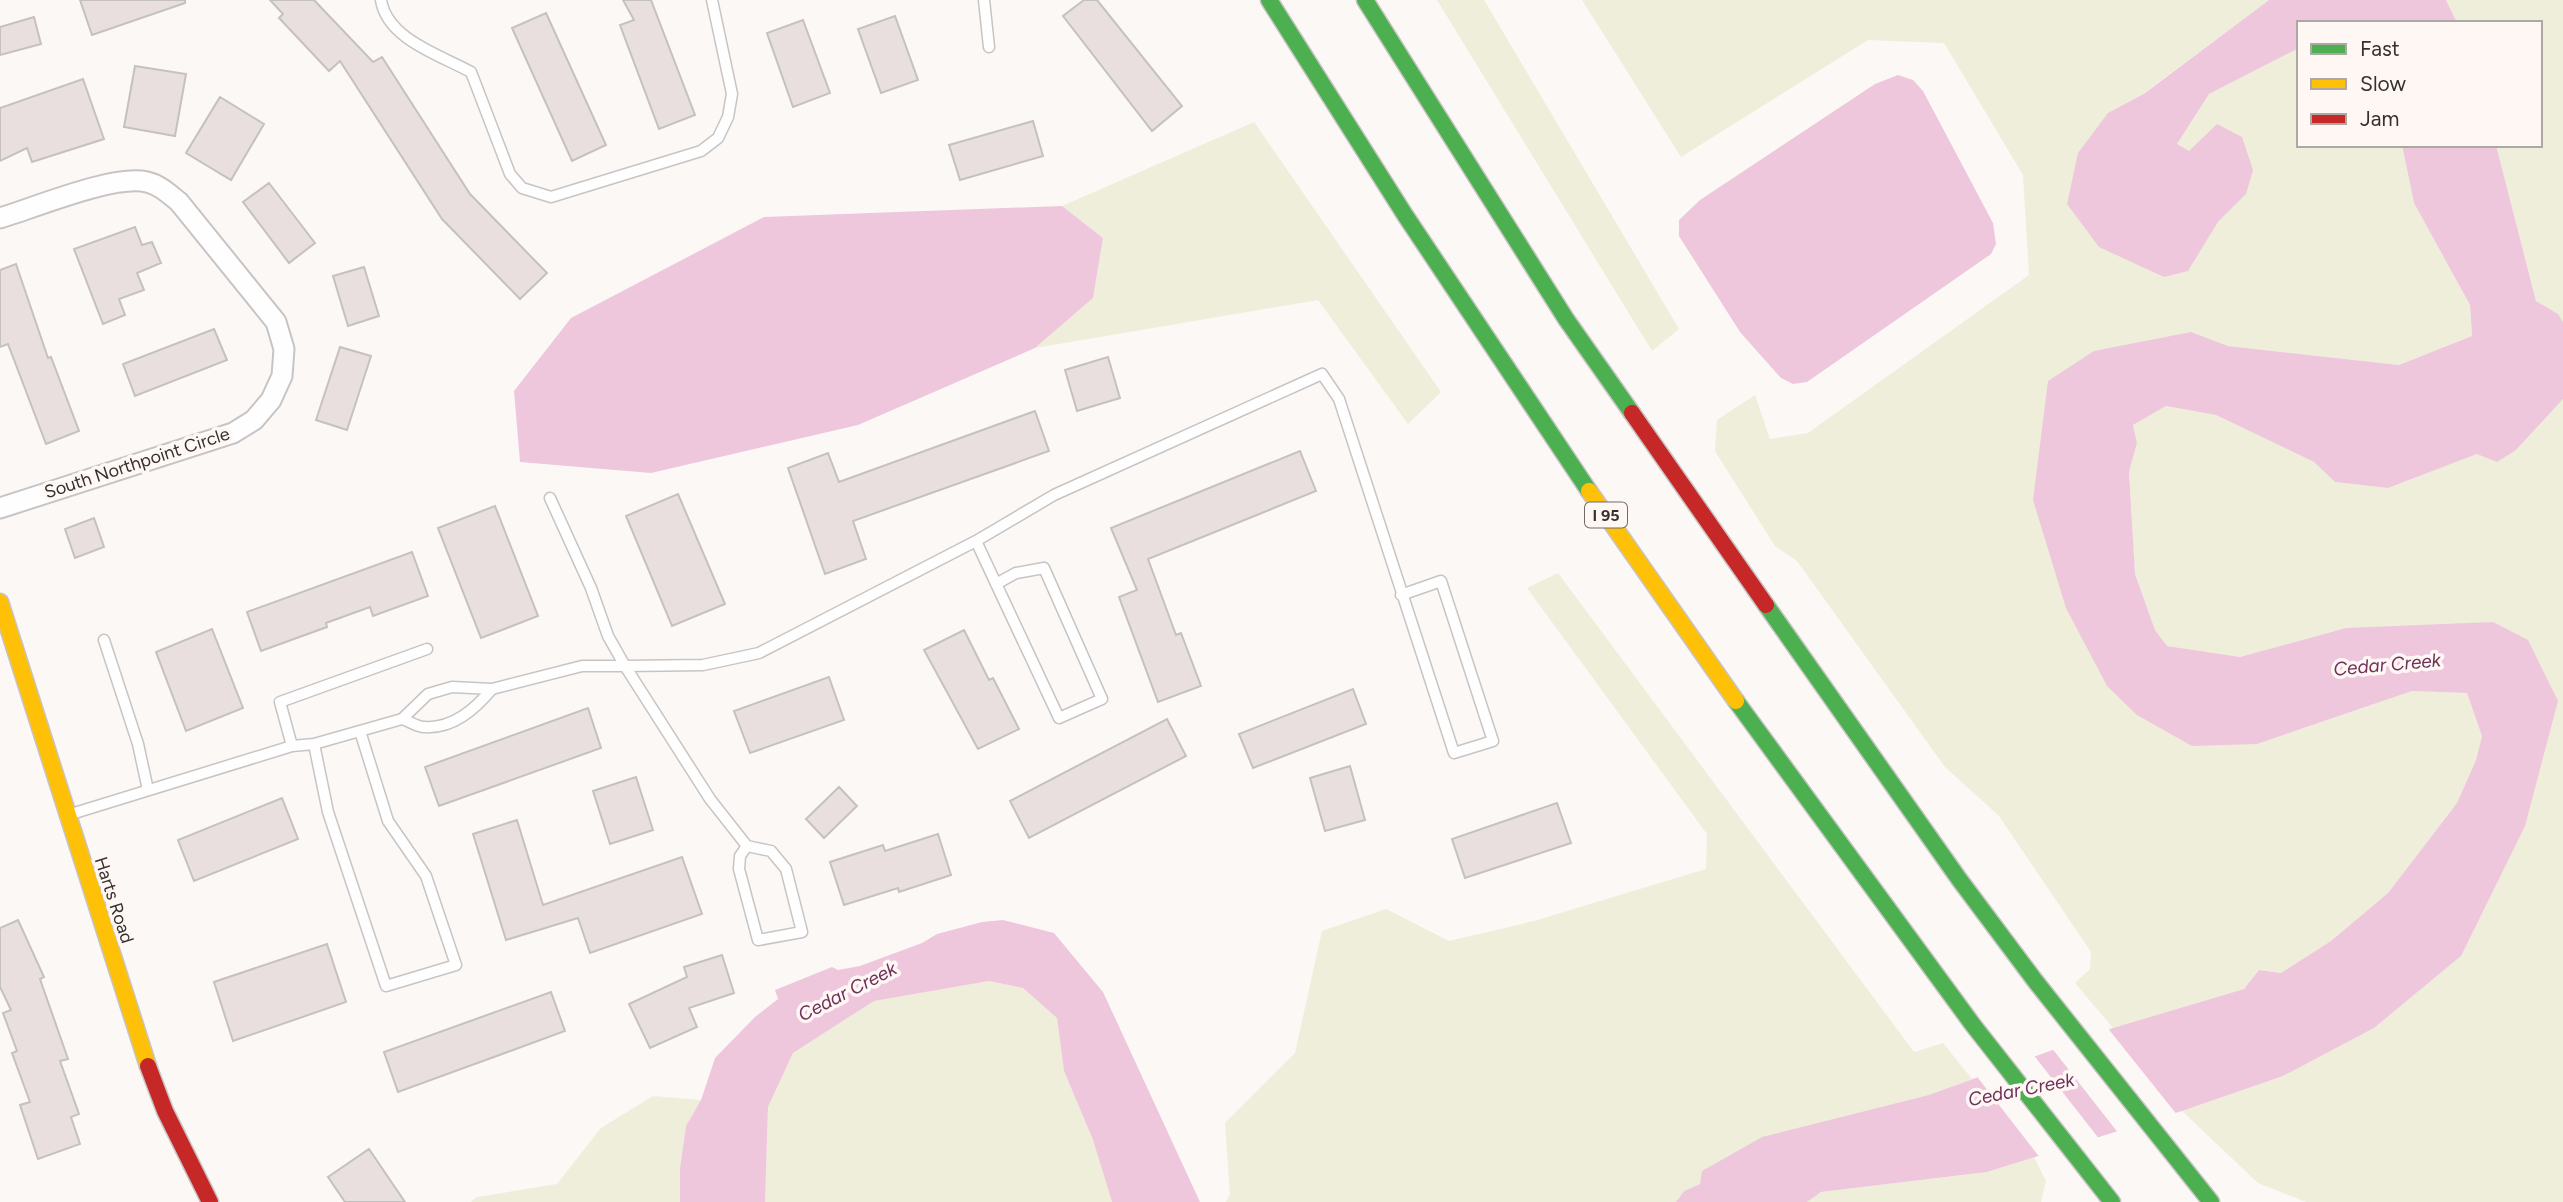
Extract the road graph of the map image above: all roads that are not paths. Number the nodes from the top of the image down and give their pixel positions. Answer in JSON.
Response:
{"nodes":[{"id":1,"x":381,"y":0,"type":"edge"},
{"id":2,"x":712,"y":0,"type":"edge"},
{"id":3,"x":984,"y":0,"type":"edge"},
{"id":4,"x":1269,"y":0,"type":"edge"},
{"id":5,"x":1365,"y":0,"type":"edge"},
{"id":6,"x":989,"y":47,"type":"dead end"},
{"id":7,"x":0,"y":218,"type":"edge"},
{"id":8,"x":550,"y":498,"type":"dead end"},
{"id":9,"x":0,"y":508,"type":"edge"},
{"id":10,"x":976,"y":541,"type":"junction"},
{"id":11,"x":996,"y":584,"type":"junction"},
{"id":12,"x":1401,"y":595,"type":"junction"},
{"id":13,"x":0,"y":602,"type":"edge"},
{"id":14,"x":104,"y":640,"type":"dead end"},
{"id":15,"x":427,"y":649,"type":"dead end"},
{"id":16,"x":625,"y":666,"type":"junction"},
{"id":17,"x":492,"y":689,"type":"junction"},
{"id":18,"x":402,"y":719,"type":"junction"},
{"id":19,"x":360,"y":731,"type":"junction"},
{"id":20,"x":314,"y":744,"type":"junction"},
{"id":21,"x":292,"y":746,"type":"junction"},
{"id":22,"x":148,"y":790,"type":"junction"},
{"id":23,"x":67,"y":816,"type":"junction"},
{"id":24,"x":747,"y":846,"type":"junction"},
{"id":25,"x":2108,"y":1197,"type":"edge"},
{"id":26,"x":210,"y":1202,"type":"edge"},
{"id":27,"x":2211,"y":1202,"type":"edge"}],
"edges":[{"from":1,"to":2,"type":"lane"},
{"from":3,"to":6,"type":"lane"},
{"from":4,"to":25,"type":"main road","number":"I 95"},
{"from":5,"to":27,"type":"main road"},
{"from":7,"to":9,"type":"street","name":"South Northpoint Circle"},
{"from":8,"to":16,"type":"lane"},
{"from":10,"to":11,"type":"lane"},
{"from":10,"to":12,"type":"lane"},
{"from":10,"to":16,"type":"lane"},
{"from":11,"to":11,"type":"lane"},
{"from":12,"to":12,"type":"lane"},
{"from":13,"to":23,"type":"main road","name":"Harts Road"},
{"from":14,"to":22,"type":"lane"},
{"from":15,"to":21,"type":"lane"},
{"from":16,"to":17,"type":"lane"},
{"from":16,"to":24,"type":"lane"},
{"from":17,"to":18,"type":"lane"},
{"from":17,"to":18,"type":"lane"},
{"from":18,"to":19,"type":"lane"},
{"from":19,"to":20,"type":"lane"},
{"from":19,"to":20,"type":"lane"},
{"from":20,"to":21,"type":"lane"},
{"from":21,"to":22,"type":"lane"},
{"from":22,"to":23,"type":"lane"},
{"from":23,"to":26,"type":"main road","name":"Harts Road"},
{"from":24,"to":24,"type":"lane"}]}
